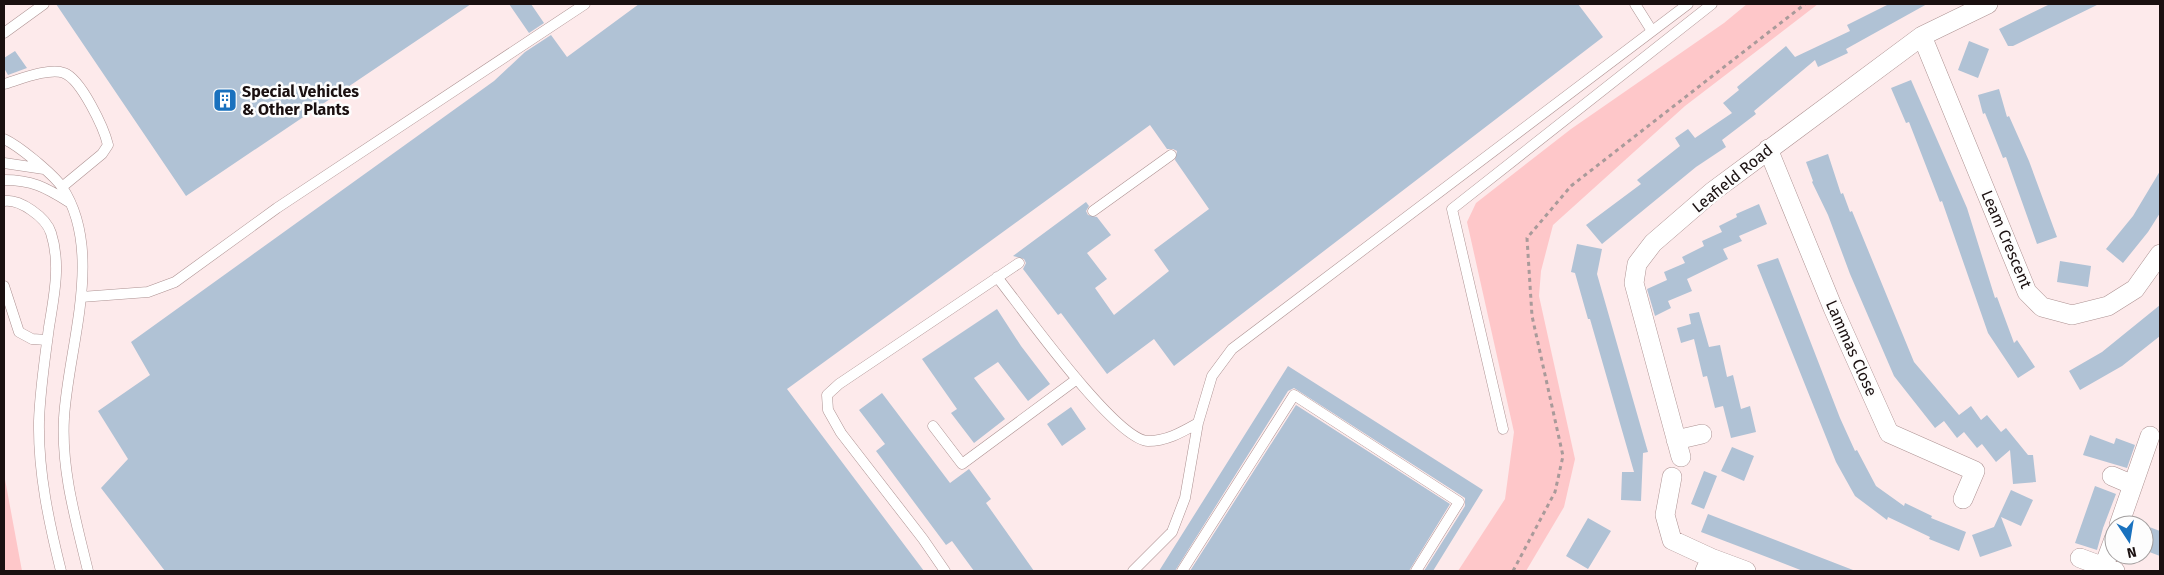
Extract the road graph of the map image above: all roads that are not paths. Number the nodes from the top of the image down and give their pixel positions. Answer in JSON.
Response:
{"nodes":[{"id":1,"x":44,"y":4,"type":"edge"},
{"id":2,"x":585,"y":4,"type":"edge"},
{"id":3,"x":1635,"y":4,"type":"edge"},
{"id":4,"x":1712,"y":4,"type":"edge"},
{"id":5,"x":1988,"y":4,"type":"edge"},
{"id":6,"x":1684,"y":5,"type":"edge"},
{"id":7,"x":1652,"y":31,"type":"junction"},
{"id":8,"x":4,"y":32,"type":"edge"},
{"id":9,"x":1922,"y":36,"type":"junction"},
{"id":10,"x":4,"y":84,"type":"edge"},
{"id":11,"x":4,"y":139,"type":"edge"},
{"id":12,"x":1768,"y":149,"type":"junction"},
{"id":13,"x":1171,"y":155,"type":"dead end"},
{"id":14,"x":4,"y":163,"type":"edge"},
{"id":15,"x":45,"y":169,"type":"junction"},
{"id":16,"x":4,"y":180,"type":"edge"},
{"id":17,"x":62,"y":187,"type":"junction"},
{"id":18,"x":4,"y":201,"type":"edge"},
{"id":19,"x":69,"y":202,"type":"junction"},
{"id":20,"x":1093,"y":212,"type":"dead end"},
{"id":21,"x":2160,"y":254,"type":"edge"},
{"id":22,"x":1019,"y":263,"type":"dead end"},
{"id":23,"x":997,"y":277,"type":"junction"},
{"id":24,"x":4,"y":286,"type":"edge"},
{"id":25,"x":80,"y":297,"type":"junction"},
{"id":26,"x":47,"y":340,"type":"junction"},
{"id":27,"x":1077,"y":379,"type":"junction"},
{"id":28,"x":1198,"y":423,"type":"junction"},
{"id":29,"x":933,"y":426,"type":"dead end"},
{"id":30,"x":1503,"y":429,"type":"dead end"},
{"id":31,"x":1702,"y":434,"type":"dead end"},
{"id":32,"x":2150,"y":436,"type":"dead end"},
{"id":33,"x":2112,"y":476,"type":"dead end"},
{"id":34,"x":1672,"y":477,"type":"dead end"},
{"id":35,"x":2133,"y":485,"type":"junction"},
{"id":36,"x":1963,"y":499,"type":"dead end"},
{"id":37,"x":2122,"y":515,"type":"edge"},
{"id":38,"x":2080,"y":558,"type":"dead end"},
{"id":39,"x":1708,"y":565,"type":"edge"},
{"id":40,"x":2110,"y":569,"type":"edge"},
{"id":41,"x":61,"y":571,"type":"edge"},
{"id":42,"x":88,"y":571,"type":"edge"},
{"id":43,"x":945,"y":571,"type":"edge"},
{"id":44,"x":1133,"y":571,"type":"edge"},
{"id":45,"x":1182,"y":571,"type":"edge"},
{"id":46,"x":1416,"y":571,"type":"edge"},
{"id":47,"x":1746,"y":571,"type":"edge"}],
"edges":[{"from":1,"to":8,"type":"lane"},
{"from":2,"to":25,"type":"lane"},
{"from":3,"to":7,"type":"lane"},
{"from":4,"to":30,"type":"lane"},
{"from":5,"to":9,"type":"street","name":"Leafield Road"},
{"from":6,"to":7,"type":"lane"},
{"from":7,"to":28,"type":"lane"},
{"from":9,"to":12,"type":"street","name":"Leafield Road"},
{"from":9,"to":21,"type":"street","name":"Leam Crescent"},
{"from":10,"to":17,"type":"lane"},
{"from":11,"to":15,"type":"lane"},
{"from":12,"to":31,"type":"street","name":"Leafield Road"},
{"from":12,"to":36,"type":"street","name":"Lammas Close"},
{"from":13,"to":20,"type":"lane"},
{"from":14,"to":15,"type":"lane"},
{"from":15,"to":17,"type":"lane"},
{"from":16,"to":19,"type":"lane"},
{"from":17,"to":19,"type":"lane"},
{"from":18,"to":26,"type":"lane"},
{"from":19,"to":25,"type":"lane"},
{"from":22,"to":23,"type":"lane"},
{"from":23,"to":27,"type":"lane"},
{"from":23,"to":43,"type":"lane"},
{"from":24,"to":26,"type":"lane"},
{"from":25,"to":42,"type":"lane"},
{"from":26,"to":41,"type":"lane"},
{"from":27,"to":28,"type":"lane"},
{"from":27,"to":29,"type":"lane"},
{"from":28,"to":44,"type":"lane"},
{"from":32,"to":35,"type":"street"},
{"from":33,"to":35,"type":"street"},
{"from":34,"to":39,"type":"street"},
{"from":35,"to":37,"type":"street"},
{"from":38,"to":40,"type":"street"},
{"from":39,"to":47,"type":"street"},
{"from":45,"to":46,"type":"lane"}]}
